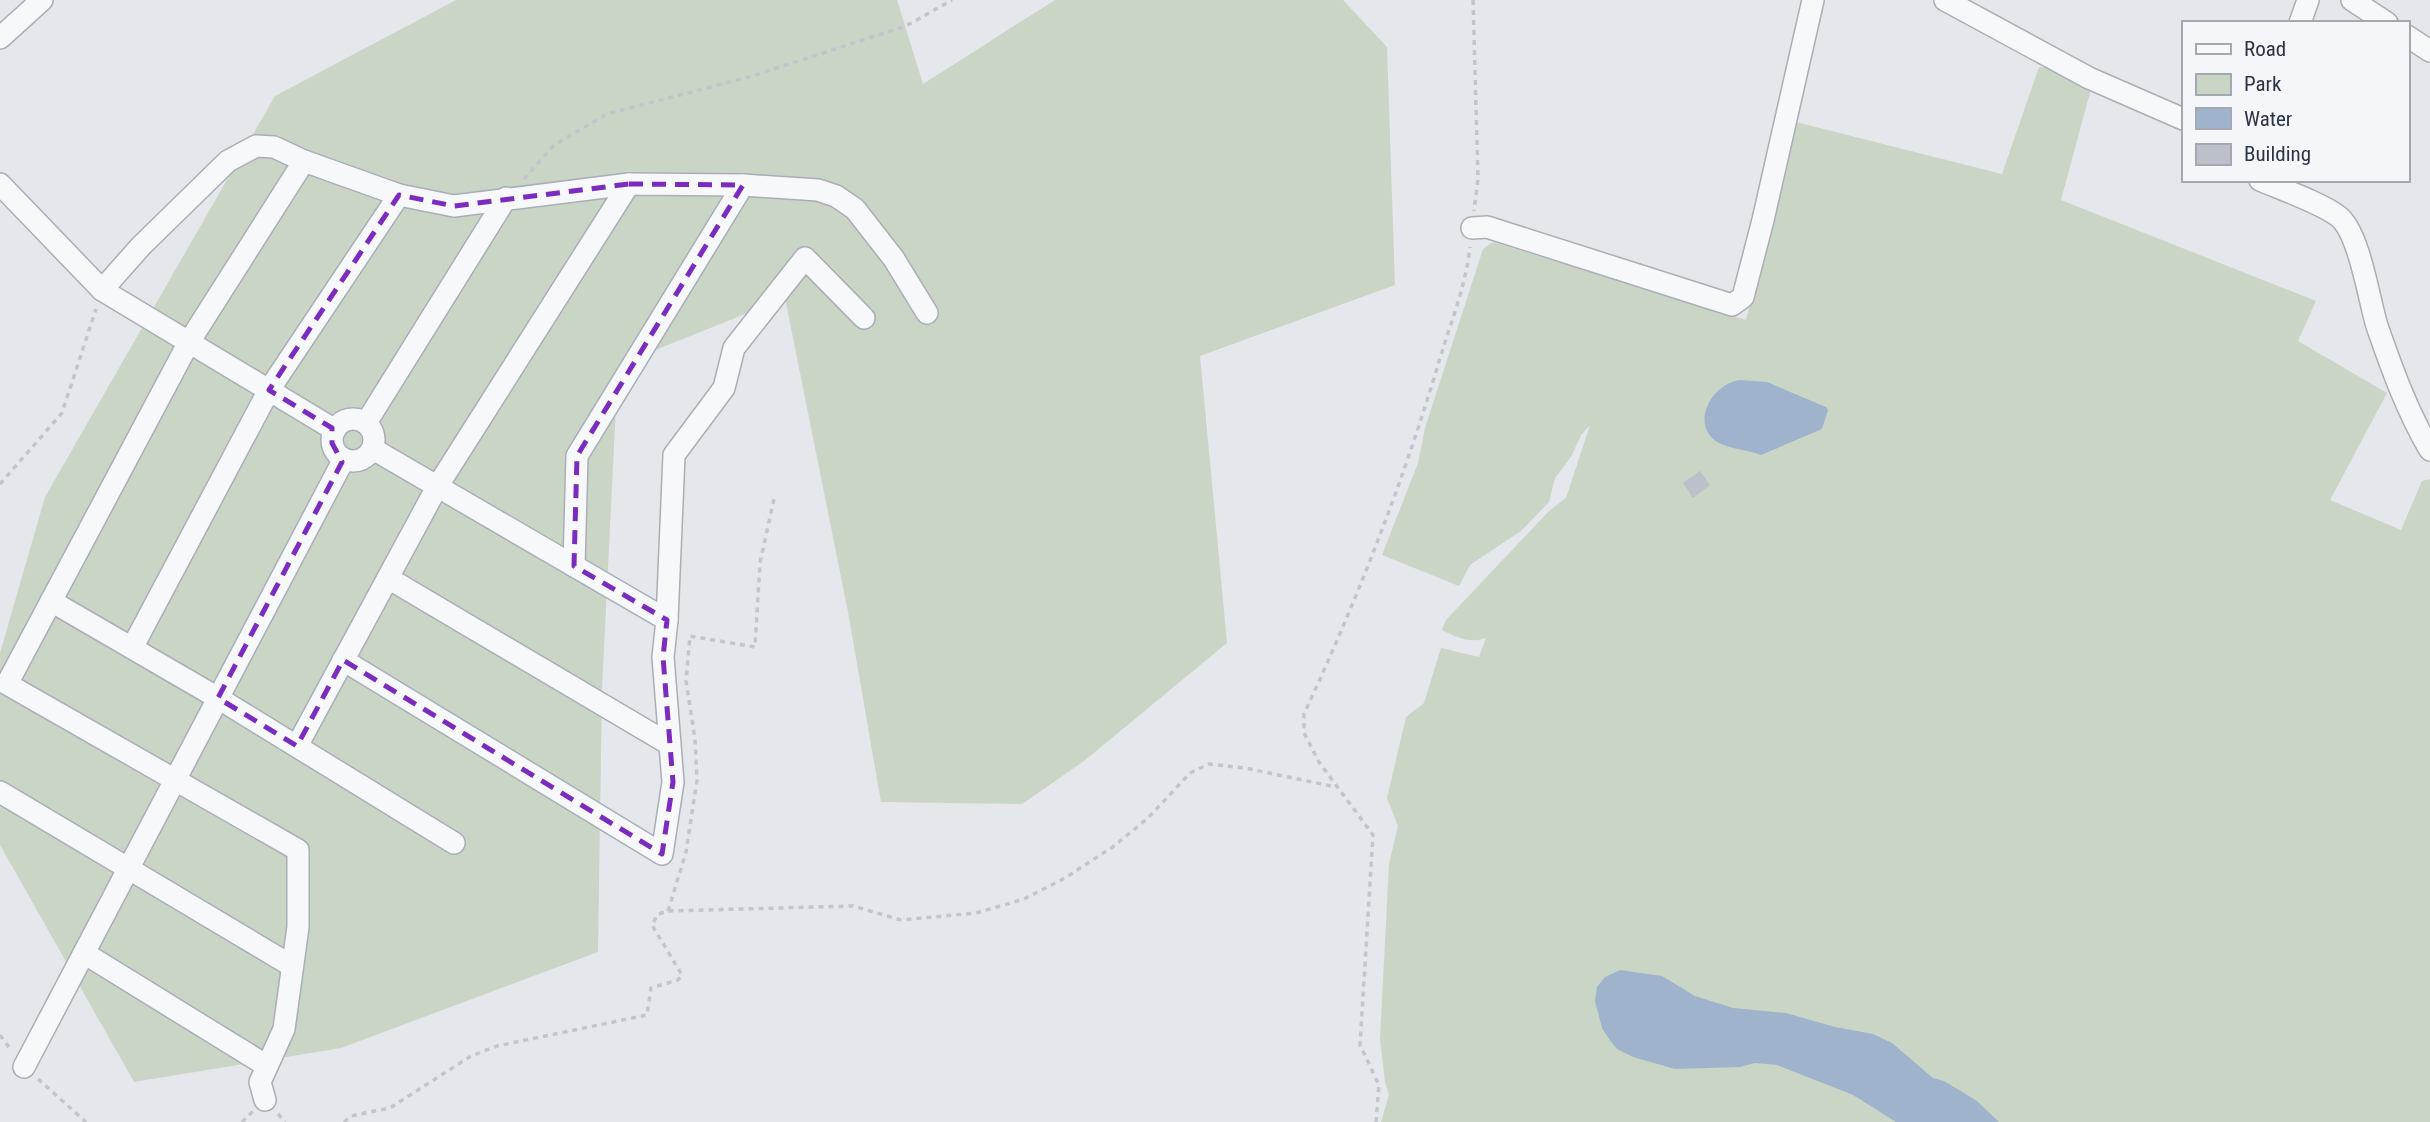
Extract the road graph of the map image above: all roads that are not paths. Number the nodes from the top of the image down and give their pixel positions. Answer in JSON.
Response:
{"nodes":[{"id":1,"x":42,"y":0,"type":"edge"},
{"id":2,"x":1813,"y":0,"type":"edge"},
{"id":3,"x":1945,"y":0,"type":"edge"},
{"id":4,"x":2308,"y":0,"type":"edge"},
{"id":5,"x":2352,"y":0,"type":"edge"},
{"id":6,"x":2301,"y":21,"type":"edge"},
{"id":7,"x":2384,"y":21,"type":"edge"},
{"id":8,"x":2409,"y":37,"type":"edge"},
{"id":9,"x":0,"y":38,"type":"edge"},
{"id":10,"x":2430,"y":51,"type":"edge"},
{"id":11,"x":2182,"y":119,"type":"edge"},
{"id":12,"x":304,"y":161,"type":"junction"},
{"id":13,"x":2264,"y":182,"type":"edge"},
{"id":14,"x":0,"y":184,"type":"edge"},
{"id":15,"x":629,"y":184,"type":"junction"},
{"id":16,"x":743,"y":185,"type":"junction"},
{"id":17,"x":399,"y":195,"type":"junction"},
{"id":18,"x":506,"y":198,"type":"junction"},
{"id":19,"x":1472,"y":228,"type":"road end"},
{"id":20,"x":102,"y":290,"type":"junction"},
{"id":21,"x":927,"y":313,"type":"dead end"},
{"id":22,"x":864,"y":318,"type":"dead end"},
{"id":23,"x":189,"y":342,"type":"junction"},
{"id":24,"x":269,"y":390,"type":"junction"},
{"id":25,"x":366,"y":423,"type":"junction"},
{"id":26,"x":335,"y":430,"type":"junction"},
{"id":27,"x":373,"y":449,"type":"junction"},
{"id":28,"x":2430,"y":450,"type":"edge"},
{"id":29,"x":344,"y":459,"type":"junction"},
{"id":30,"x":438,"y":487,"type":"junction"},
{"id":31,"x":574,"y":566,"type":"junction"},
{"id":32,"x":388,"y":578,"type":"junction"},
{"id":33,"x":51,"y":601,"type":"junction"},
{"id":34,"x":667,"y":620,"type":"junction"},
{"id":35,"x":132,"y":648,"type":"junction"},
{"id":36,"x":343,"y":660,"type":"junction"},
{"id":37,"x":218,"y":698,"type":"junction"},
{"id":38,"x":669,"y":744,"type":"junction"},
{"id":39,"x":296,"y":746,"type":"junction"},
{"id":40,"x":176,"y":779,"type":"junction"},
{"id":41,"x":0,"y":792,"type":"edge"},
{"id":42,"x":454,"y":843,"type":"dead end"},
{"id":43,"x":128,"y":869,"type":"junction"},
{"id":44,"x":83,"y":954,"type":"junction"},
{"id":45,"x":292,"y":966,"type":"junction"},
{"id":46,"x":267,"y":1066,"type":"junction"},
{"id":47,"x":24,"y":1067,"type":"road end"},
{"id":48,"x":265,"y":1100,"type":"dead end"}],
"edges":[{"from":1,"to":9,"type":"street"},
{"from":2,"to":19,"type":"street"},
{"from":3,"to":11,"type":"street"},
{"from":4,"to":6,"type":"street"},
{"from":5,"to":7,"type":"street"},
{"from":8,"to":10,"type":"street"},
{"from":12,"to":17,"type":"street"},
{"from":12,"to":20,"type":"street"},
{"from":12,"to":23,"type":"street"},
{"from":13,"to":28,"type":"street"},
{"from":14,"to":20,"type":"street"},
{"from":15,"to":16,"type":"street"},
{"from":15,"to":18,"type":"street"},
{"from":15,"to":30,"type":"street"},
{"from":16,"to":21,"type":"street"},
{"from":16,"to":31,"type":"street"},
{"from":17,"to":18,"type":"street"},
{"from":17,"to":24,"type":"street"},
{"from":18,"to":25,"type":"street"},
{"from":20,"to":23,"type":"street"},
{"from":22,"to":34,"type":"street"},
{"from":23,"to":24,"type":"street"},
{"from":23,"to":33,"type":"street"},
{"from":24,"to":26,"type":"street"},
{"from":24,"to":35,"type":"street"},
{"from":25,"to":26,"type":"street"},
{"from":25,"to":27,"type":"street"},
{"from":26,"to":29,"type":"street"},
{"from":27,"to":29,"type":"street"},
{"from":27,"to":30,"type":"street"},
{"from":29,"to":37,"type":"street"},
{"from":30,"to":31,"type":"street"},
{"from":30,"to":32,"type":"street"},
{"from":31,"to":34,"type":"street"},
{"from":32,"to":36,"type":"street"},
{"from":32,"to":38,"type":"street"},
{"from":33,"to":35,"type":"street"},
{"from":33,"to":40,"type":"street"},
{"from":34,"to":38,"type":"street"},
{"from":35,"to":37,"type":"street"},
{"from":36,"to":38,"type":"street"},
{"from":36,"to":39,"type":"street"},
{"from":37,"to":39,"type":"street"},
{"from":37,"to":40,"type":"street"},
{"from":39,"to":42,"type":"street"},
{"from":40,"to":43,"type":"street"},
{"from":40,"to":45,"type":"street"},
{"from":41,"to":43,"type":"street"},
{"from":43,"to":44,"type":"street"},
{"from":43,"to":45,"type":"street"},
{"from":44,"to":46,"type":"street"},
{"from":44,"to":47,"type":"street"},
{"from":45,"to":46,"type":"street"},
{"from":46,"to":48,"type":"street"}]}
